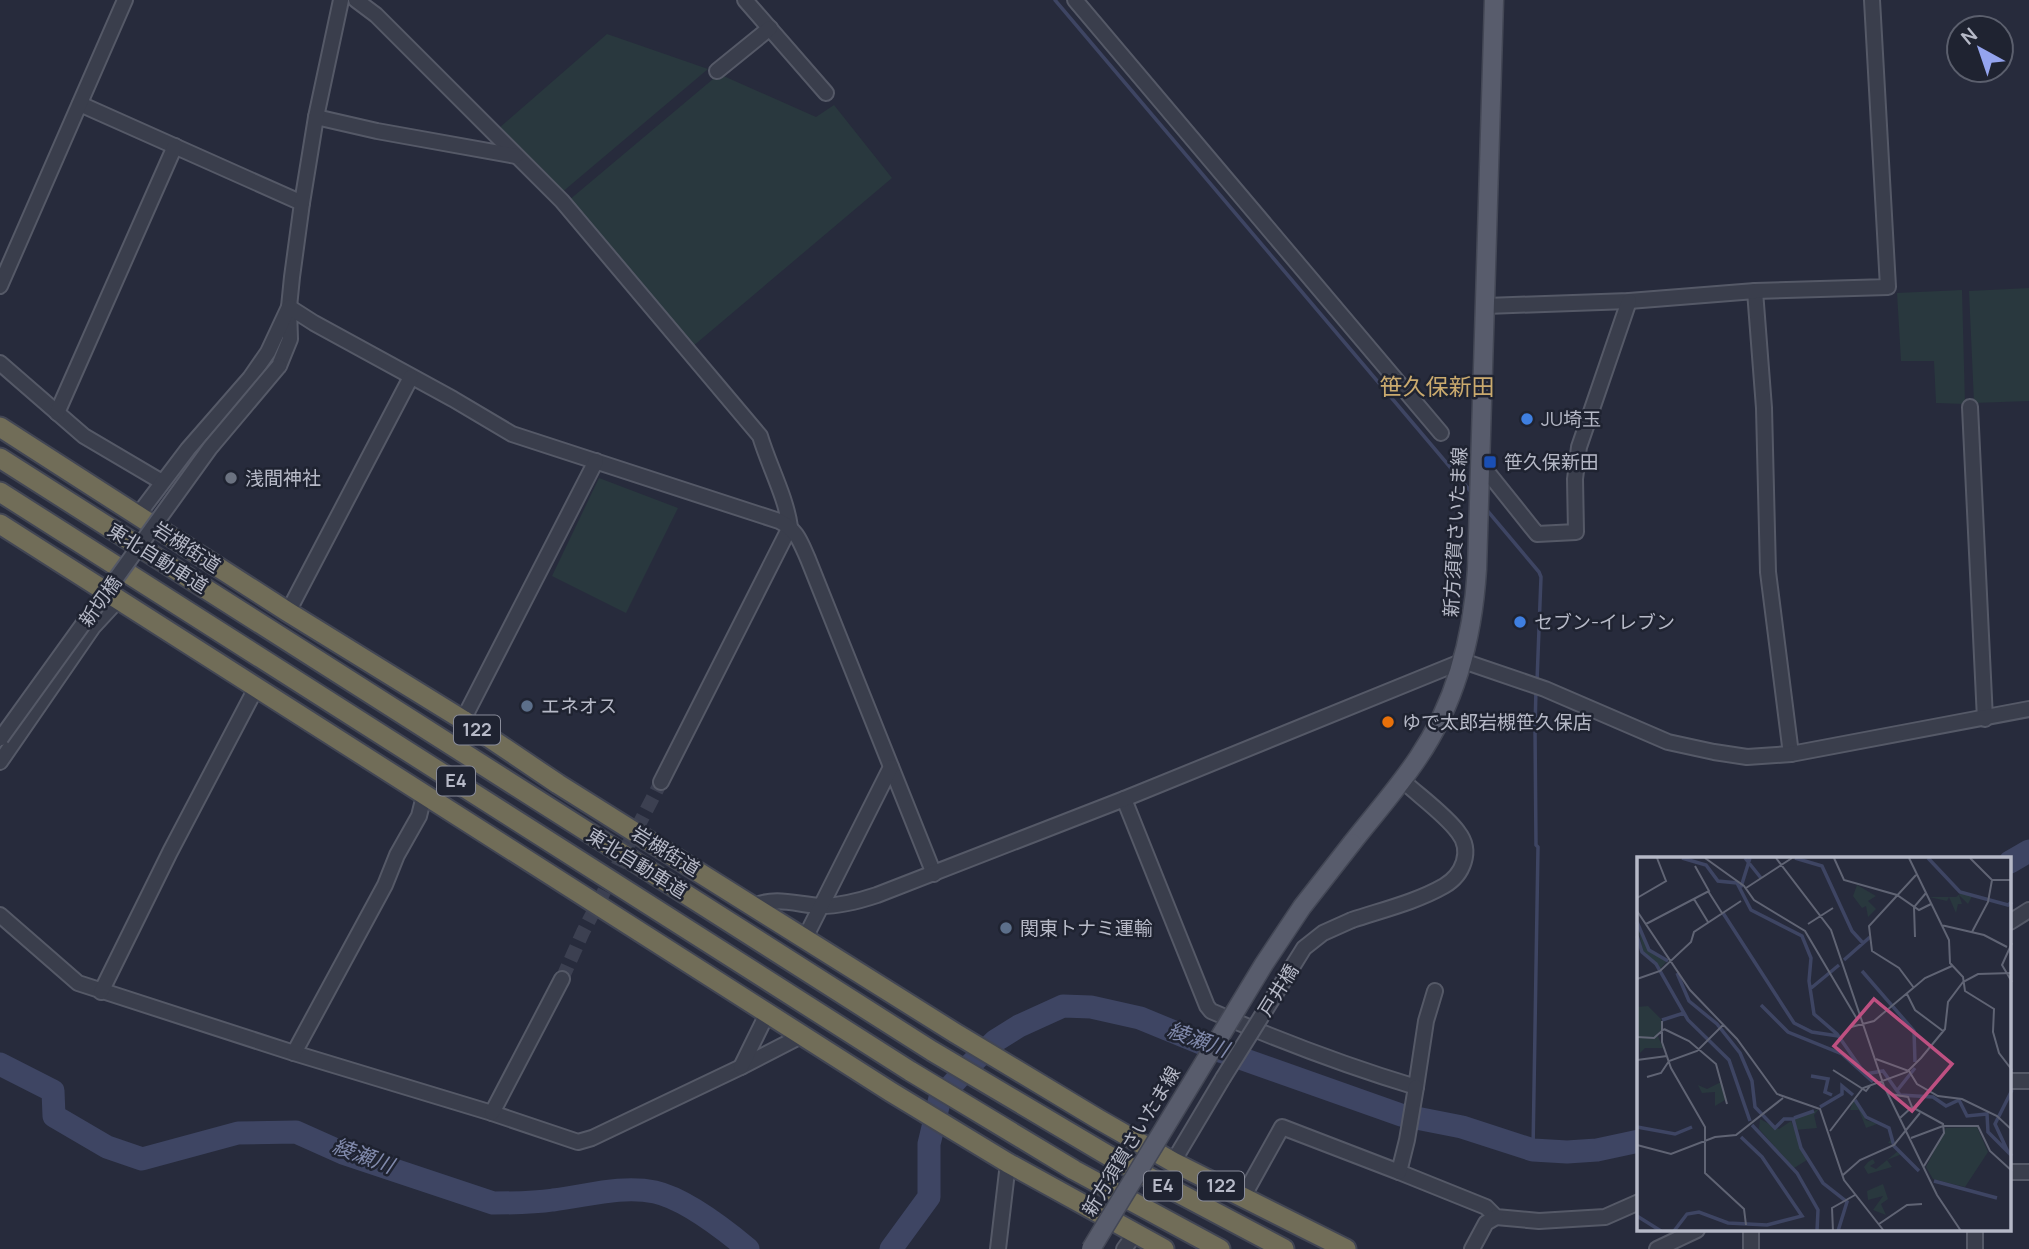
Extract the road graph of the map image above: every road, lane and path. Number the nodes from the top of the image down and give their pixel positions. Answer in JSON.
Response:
{"nodes":[{"id":1,"x":125,"y":0,"type":"edge"},
{"id":2,"x":341,"y":0,"type":"edge"},
{"id":3,"x":356,"y":0,"type":"edge"},
{"id":4,"x":746,"y":0,"type":"edge"},
{"id":5,"x":1075,"y":0,"type":"edge"},
{"id":6,"x":1494,"y":0,"type":"edge"},
{"id":7,"x":1872,"y":0,"type":"edge"},
{"id":8,"x":770,"y":29,"type":"junction"},
{"id":9,"x":717,"y":71,"type":"dead end"},
{"id":10,"x":826,"y":93,"type":"dead end"},
{"id":11,"x":80,"y":104,"type":"junction"},
{"id":12,"x":316,"y":117,"type":"junction"},
{"id":13,"x":175,"y":146,"type":"junction"},
{"id":14,"x":516,"y":156,"type":"junction"},
{"id":15,"x":302,"y":203,"type":"junction"},
{"id":16,"x":0,"y":286,"type":"edge"},
{"id":17,"x":1755,"y":291,"type":"junction"},
{"id":18,"x":1629,"y":301,"type":"junction"},
{"id":19,"x":1486,"y":306,"type":"junction"},
{"id":20,"x":289,"y":307,"type":"junction"},
{"id":21,"x":0,"y":363,"type":"edge"},
{"id":22,"x":411,"y":377,"type":"junction"},
{"id":23,"x":1970,"y":407,"type":"dead end"},
{"id":24,"x":57,"y":413,"type":"junction"},
{"id":25,"x":0,"y":427,"type":"edge"},
{"id":26,"x":1441,"y":433,"type":"dead end"},
{"id":27,"x":0,"y":458,"type":"edge"},
{"id":28,"x":596,"y":461,"type":"junction"},
{"id":29,"x":1480,"y":467,"type":"junction"},
{"id":30,"x":162,"y":482,"type":"junction"},
{"id":31,"x":0,"y":492,"type":"edge"},
{"id":32,"x":138,"y":515,"type":"junction"},
{"id":33,"x":2,"y":526,"type":"edge"},
{"id":34,"x":790,"y":527,"type":"junction"},
{"id":35,"x":118,"y":600,"type":"junction"},
{"id":36,"x":288,"y":612,"type":"junction"},
{"id":37,"x":1463,"y":661,"type":"junction"},
{"id":38,"x":256,"y":688,"type":"junction"},
{"id":39,"x":2029,"y":709,"type":"edge"},
{"id":40,"x":1985,"y":719,"type":"junction"},
{"id":41,"x":463,"y":720,"type":"junction"},
{"id":42,"x":0,"y":739,"type":"edge"},
{"id":43,"x":1791,"y":754,"type":"junction"},
{"id":44,"x":0,"y":762,"type":"edge"},
{"id":45,"x":891,"y":767,"type":"junction"},
{"id":46,"x":1402,"y":780,"type":"junction"},
{"id":47,"x":660,"y":782,"type":"tunnel mouth"},
{"id":48,"x":424,"y":796,"type":"junction"},
{"id":49,"x":1124,"y":799,"type":"junction"},
{"id":50,"x":934,"y":874,"type":"junction"},
{"id":51,"x":754,"y":905,"type":"junction"},
{"id":52,"x":822,"y":906,"type":"junction"},
{"id":53,"x":2029,"y":910,"type":"edge"},
{"id":54,"x":0,"y":915,"type":"edge"},
{"id":55,"x":2011,"y":921,"type":"edge"},
{"id":56,"x":805,"y":938,"type":"junction"},
{"id":57,"x":562,"y":979,"type":"tunnel mouth"},
{"id":58,"x":1435,"y":991,"type":"dead end"},
{"id":59,"x":102,"y":992,"type":"junction"},
{"id":60,"x":767,"y":1014,"type":"junction"},
{"id":61,"x":803,"y":1035,"type":"junction"},
{"id":62,"x":294,"y":1053,"type":"junction"},
{"id":63,"x":741,"y":1067,"type":"junction"},
{"id":64,"x":2011,"y":1081,"type":"edge"},
{"id":65,"x":2029,"y":1081,"type":"edge"},
{"id":66,"x":1416,"y":1087,"type":"junction"},
{"id":67,"x":492,"y":1113,"type":"junction"},
{"id":68,"x":1173,"y":1162,"type":"junction"},
{"id":69,"x":1008,"y":1163,"type":"junction"},
{"id":70,"x":2011,"y":1171,"type":"edge"},
{"id":71,"x":1399,"y":1172,"type":"junction"},
{"id":72,"x":2029,"y":1172,"type":"edge"},
{"id":73,"x":1243,"y":1197,"type":"junction"},
{"id":74,"x":1637,"y":1203,"type":"edge"},
{"id":75,"x":1496,"y":1217,"type":"junction"},
{"id":76,"x":1693,"y":1232,"type":"edge"},
{"id":77,"x":1130,"y":1242,"type":"edge"},
{"id":78,"x":998,"y":1249,"type":"edge"},
{"id":79,"x":1091,"y":1249,"type":"edge"},
{"id":80,"x":1164,"y":1249,"type":"edge"},
{"id":81,"x":1220,"y":1249,"type":"edge"},
{"id":82,"x":1284,"y":1249,"type":"edge"},
{"id":83,"x":1346,"y":1249,"type":"edge"},
{"id":84,"x":1472,"y":1249,"type":"edge"},
{"id":85,"x":1657,"y":1249,"type":"edge"}],
"edges":[{"from":1,"to":11,"type":"street"},
{"from":2,"to":12,"type":"street"},
{"from":3,"to":14,"type":"street"},
{"from":4,"to":8,"type":"street"},
{"from":5,"to":26,"type":"street"},
{"from":6,"to":19,"type":"main road","name":"新方須賀さいたま線"},
{"from":7,"to":17,"type":"street"},
{"from":8,"to":9,"type":"street"},
{"from":8,"to":10,"type":"street"},
{"from":11,"to":13,"type":"street"},
{"from":11,"to":16,"type":"street"},
{"from":12,"to":14,"type":"street"},
{"from":12,"to":15,"type":"street"},
{"from":13,"to":15,"type":"street"},
{"from":13,"to":24,"type":"street"},
{"from":14,"to":34,"type":"street"},
{"from":15,"to":20,"type":"street"},
{"from":17,"to":18,"type":"street"},
{"from":17,"to":43,"type":"street"},
{"from":18,"to":19,"type":"street"},
{"from":18,"to":29,"type":"street"},
{"from":19,"to":29,"type":"main road","name":"新方須賀さいたま線"},
{"from":20,"to":22,"type":"street"},
{"from":20,"to":30,"type":"street"},
{"from":20,"to":42,"type":"street","name":"新切橋","bridge":true},
{"from":21,"to":24,"type":"street"},
{"from":22,"to":28,"type":"street"},
{"from":22,"to":36,"type":"street"},
{"from":23,"to":40,"type":"street"},
{"from":24,"to":30,"type":"street"},
{"from":25,"to":32,"type":"highway","name":"岩槻街道","number":"122"},
{"from":27,"to":82,"type":"highway","name":"東北自動車道","number":"E4"},
{"from":28,"to":34,"type":"street"},
{"from":28,"to":41,"type":"street"},
{"from":29,"to":37,"type":"main road","name":"新方須賀さいたま線"},
{"from":30,"to":32,"type":"street"},
{"from":31,"to":81,"type":"highway","name":"東北自動車道","number":"E4"},
{"from":32,"to":36,"type":"highway","name":"岩槻街道","number":"122"},
{"from":33,"to":35,"type":"highway"},
{"from":34,"to":45,"type":"street"},
{"from":34,"to":47,"type":"street"},
{"from":35,"to":38,"type":"highway"},
{"from":35,"to":44,"type":"street"},
{"from":36,"to":41,"type":"highway","name":"岩槻街道","number":"122"},
{"from":37,"to":43,"type":"street"},
{"from":37,"to":46,"type":"main road","name":"新方須賀さいたま線"},
{"from":37,"to":49,"type":"street"},
{"from":38,"to":48,"type":"highway"},
{"from":38,"to":59,"type":"street"},
{"from":39,"to":40,"type":"street"},
{"from":40,"to":43,"type":"street"},
{"from":41,"to":51,"type":"highway","name":"岩槻街道","number":"122"},
{"from":45,"to":50,"type":"street"},
{"from":45,"to":52,"type":"street"},
{"from":46,"to":68,"type":"street","name":"戸井橋","bridge":true},
{"from":46,"to":79,"type":"main road","name":"新方須賀さいたま線","bridge":true},
{"from":48,"to":60,"type":"highway"},
{"from":48,"to":62,"type":"street"},
{"from":49,"to":50,"type":"street"},
{"from":49,"to":66,"type":"street"},
{"from":50,"to":52,"type":"street"},
{"from":51,"to":52,"type":"street"},
{"from":51,"to":56,"type":"highway","name":"岩槻街道","number":"122"},
{"from":52,"to":56,"type":"street"},
{"from":53,"to":55,"type":"street"},
{"from":54,"to":59,"type":"street"},
{"from":56,"to":68,"type":"highway","name":"岩槻街道","number":"122"},
{"from":57,"to":67,"type":"street"},
{"from":58,"to":66,"type":"street"},
{"from":59,"to":62,"type":"street"},
{"from":60,"to":61,"type":"highway"},
{"from":60,"to":63,"type":"street"},
{"from":61,"to":63,"type":"street"},
{"from":61,"to":69,"type":"highway"},
{"from":62,"to":67,"type":"street"},
{"from":63,"to":67,"type":"street"},
{"from":64,"to":65,"type":"street"},
{"from":66,"to":71,"type":"street"},
{"from":68,"to":73,"type":"highway","name":"岩槻街道","number":"122"},
{"from":69,"to":77,"type":"highway"},
{"from":69,"to":78,"type":"street"},
{"from":70,"to":72,"type":"street"},
{"from":71,"to":73,"type":"street"},
{"from":71,"to":75,"type":"street"},
{"from":73,"to":83,"type":"highway","name":"岩槻街道","number":"122"},
{"from":74,"to":75,"type":"street"},
{"from":75,"to":84,"type":"street"},
{"from":76,"to":85,"type":"street"},
{"from":77,"to":80,"type":"highway"}]}
